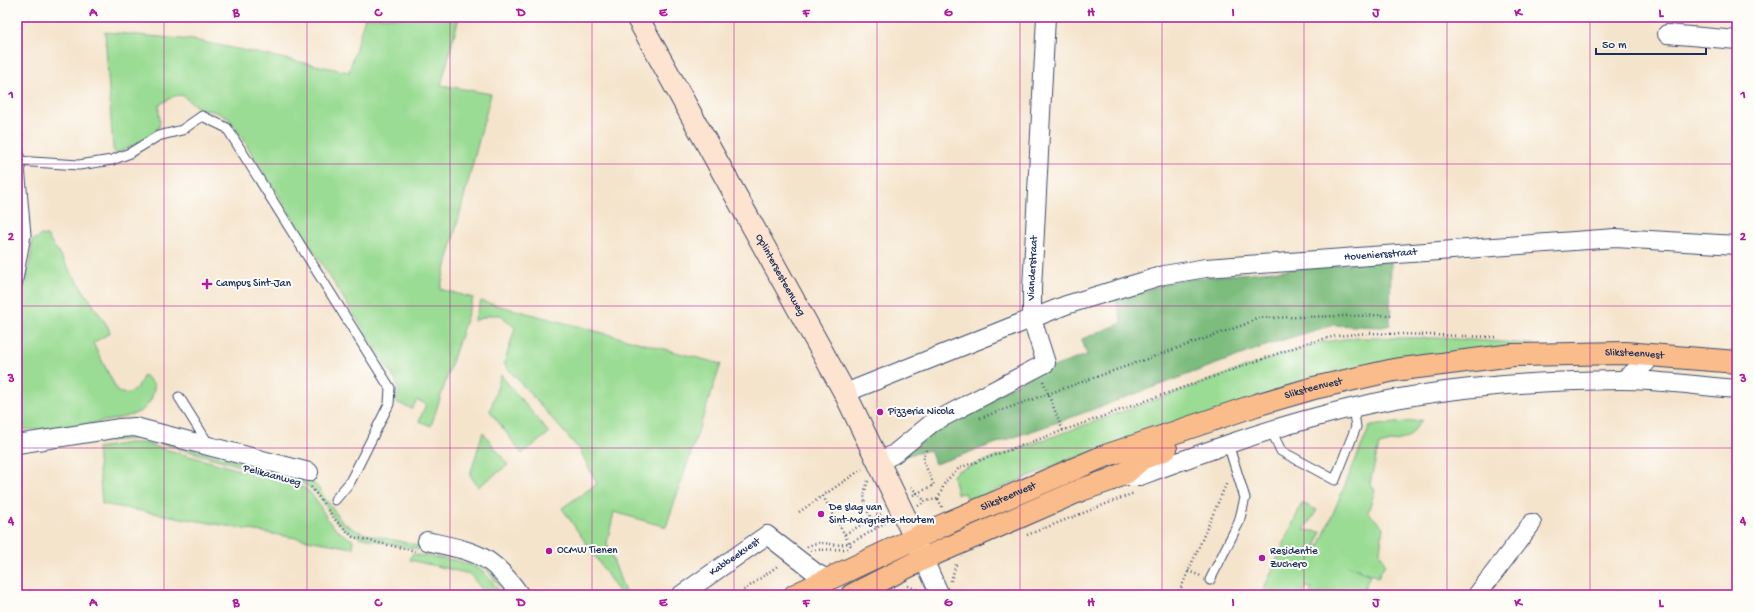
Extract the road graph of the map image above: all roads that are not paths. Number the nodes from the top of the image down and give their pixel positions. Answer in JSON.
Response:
{"nodes":[{"id":1,"x":637,"y":17,"type":"edge"},
{"id":2,"x":1046,"y":17,"type":"edge"},
{"id":3,"x":1667,"y":34,"type":"dead end"},
{"id":4,"x":1737,"y":40,"type":"edge"},
{"id":5,"x":17,"y":133,"type":"edge"},
{"id":6,"x":19,"y":161,"type":"edge"},
{"id":7,"x":1737,"y":245,"type":"edge"},
{"id":8,"x":17,"y":285,"type":"edge"},
{"id":9,"x":1032,"y":319,"type":"junction"},
{"id":10,"x":1646,"y":362,"type":"junction"},
{"id":11,"x":1737,"y":362,"type":"edge"},
{"id":12,"x":1737,"y":371,"type":"edge"},
{"id":13,"x":1622,"y":380,"type":"junction"},
{"id":14,"x":1737,"y":389,"type":"edge"},
{"id":15,"x":845,"y":393,"type":"junction"},
{"id":16,"x":179,"y":397,"type":"dead end"},
{"id":17,"x":1352,"y":408,"type":"junction"},
{"id":18,"x":1271,"y":430,"type":"junction"},
{"id":19,"x":17,"y":444,"type":"edge"},
{"id":20,"x":1228,"y":444,"type":"junction"},
{"id":21,"x":210,"y":446,"type":"junction"},
{"id":22,"x":879,"y":462,"type":"junction"},
{"id":23,"x":1119,"y":476,"type":"junction"},
{"id":24,"x":310,"y":479,"type":"road end"},
{"id":25,"x":335,"y":500,"type":"dead end"},
{"id":26,"x":1532,"y":523,"type":"dead end"},
{"id":27,"x":915,"y":538,"type":"junction"},
{"id":28,"x":424,"y":547,"type":"road end"},
{"id":29,"x":923,"y":559,"type":"junction"},
{"id":30,"x":828,"y":579,"type":"junction"},
{"id":31,"x":1210,"y":580,"type":"dead end"},
{"id":32,"x":939,"y":592,"type":"edge"},
{"id":33,"x":520,"y":595,"type":"edge"},
{"id":34,"x":681,"y":595,"type":"edge"},
{"id":35,"x":795,"y":595,"type":"edge"},
{"id":36,"x":852,"y":595,"type":"edge"},
{"id":37,"x":1477,"y":595,"type":"edge"}],
"edges":[{"from":1,"to":15,"type":"street","name":"Oplintersesteenweg"},
{"from":2,"to":9,"type":"street","name":"Vianderstraat"},
{"from":3,"to":4,"type":"street"},
{"from":5,"to":6,"type":"lane"},
{"from":6,"to":8,"type":"lane"},
{"from":6,"to":25,"type":"lane"},
{"from":7,"to":9,"type":"street","name":"Hoveniersstraat"},
{"from":9,"to":15,"type":"street"},
{"from":9,"to":22,"type":"street"},
{"from":10,"to":12,"type":"main road","name":"Sliksteenvest"},
{"from":10,"to":13,"type":"street","name":"Sliksteenvest"},
{"from":10,"to":23,"type":"main road","name":"Sliksteenvest"},
{"from":11,"to":27,"type":"main road","name":"Sliksteenvest"},
{"from":13,"to":14,"type":"street","name":"Sliksteenvest"},
{"from":13,"to":17,"type":"street","name":"Sliksteenvest"},
{"from":15,"to":22,"type":"street","name":"Oplintersesteenweg"},
{"from":16,"to":21,"type":"lane"},
{"from":17,"to":18,"type":"street","name":"Sliksteenvest"},
{"from":17,"to":18,"type":"lane"},
{"from":18,"to":20,"type":"street","name":"Sliksteenvest"},
{"from":19,"to":21,"type":"street","name":"Pelikaanweg"},
{"from":20,"to":23,"type":"street","name":"Sliksteenvest"},
{"from":20,"to":31,"type":"lane"},
{"from":21,"to":24,"type":"street","name":"Pelikaanweg"},
{"from":22,"to":27,"type":"street","name":"Oplintersesteenweg"},
{"from":23,"to":29,"type":"main road","name":"Sliksteenvest"},
{"from":26,"to":37,"type":"street"},
{"from":27,"to":29,"type":"street"},
{"from":27,"to":30,"type":"main road"},
{"from":28,"to":33,"type":"street"},
{"from":29,"to":32,"type":"street"},
{"from":29,"to":36,"type":"main road"},
{"from":30,"to":34,"type":"street","name":"Kabbeekvest"},
{"from":30,"to":35,"type":"main road"}]}
